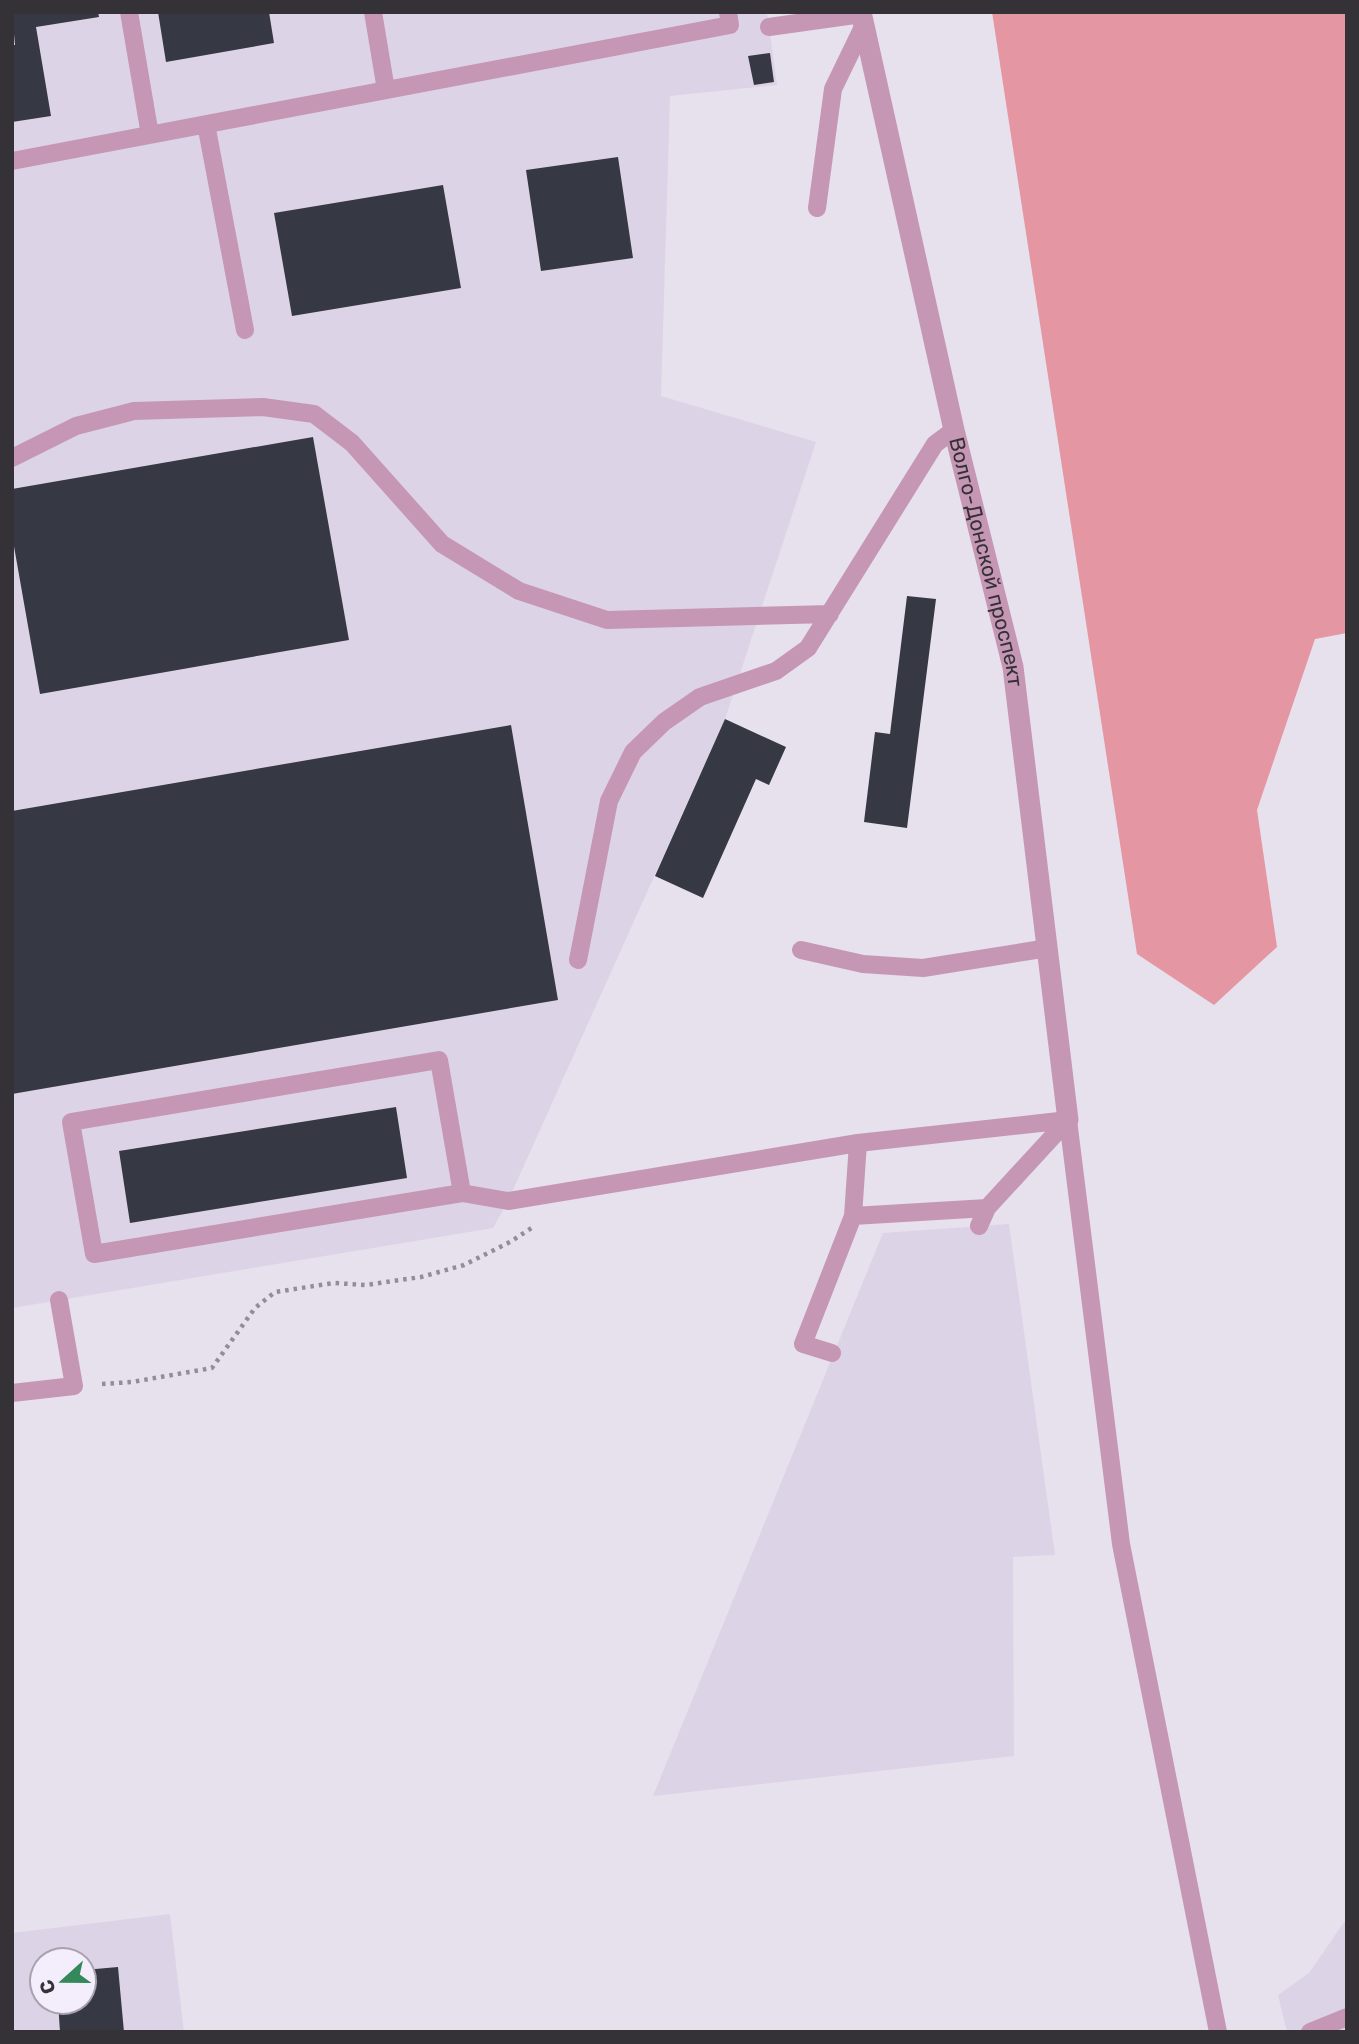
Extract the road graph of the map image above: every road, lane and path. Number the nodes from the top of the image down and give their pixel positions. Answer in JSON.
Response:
{"nodes":[{"id":1,"x":129,"y":12,"type":"edge"},
{"id":2,"x":373,"y":12,"type":"edge"},
{"id":3,"x":728,"y":12,"type":"edge"},
{"id":4,"x":862,"y":18,"type":"edge"},
{"id":5,"x":769,"y":27,"type":"dead end"},
{"id":6,"x":386,"y":90,"type":"junction"},
{"id":7,"x":206,"y":124,"type":"junction"},
{"id":8,"x":150,"y":135,"type":"junction"},
{"id":9,"x":12,"y":161,"type":"edge"},
{"id":10,"x":817,"y":208,"type":"dead end"},
{"id":11,"x":245,"y":330,"type":"dead end"},
{"id":12,"x":954,"y":430,"type":"junction"},
{"id":13,"x":12,"y":458,"type":"edge"},
{"id":14,"x":830,"y":614,"type":"junction"},
{"id":15,"x":1048,"y":948,"type":"junction"},
{"id":16,"x":801,"y":950,"type":"dead end"},
{"id":17,"x":578,"y":960,"type":"dead end"},
{"id":18,"x":1068,"y":1120,"type":"junction"},
{"id":19,"x":858,"y":1143,"type":"junction"},
{"id":20,"x":462,"y":1193,"type":"junction"},
{"id":21,"x":987,"y":1208,"type":"junction"},
{"id":22,"x":853,"y":1216,"type":"junction"},
{"id":23,"x":544,"y":1221,"type":"dead end"},
{"id":24,"x":979,"y":1226,"type":"dead end"},
{"id":25,"x":59,"y":1300,"type":"dead end"},
{"id":26,"x":832,"y":1353,"type":"dead end"},
{"id":27,"x":74,"y":1386,"type":"junction"},
{"id":28,"x":12,"y":1393,"type":"edge"},
{"id":29,"x":1347,"y":2017,"type":"edge"},
{"id":30,"x":1218,"y":2032,"type":"edge"},
{"id":31,"x":1310,"y":2032,"type":"edge"}],
"edges":[{"from":1,"to":8,"type":"lane"},
{"from":2,"to":6,"type":"lane"},
{"from":3,"to":6,"type":"lane"},
{"from":4,"to":5,"type":"lane"},
{"from":4,"to":10,"type":"lane"},
{"from":4,"to":12,"type":"street","name":"Волго-Донской проспект"},
{"from":6,"to":7,"type":"lane"},
{"from":7,"to":8,"type":"lane"},
{"from":7,"to":11,"type":"lane"},
{"from":8,"to":9,"type":"lane"},
{"from":12,"to":14,"type":"lane"},
{"from":12,"to":15,"type":"street","name":"Волго-Донской проспект"},
{"from":13,"to":14,"type":"lane"},
{"from":14,"to":17,"type":"lane"},
{"from":15,"to":16,"type":"lane"},
{"from":15,"to":18,"type":"street","name":"Волго-Донской проспект"},
{"from":18,"to":19,"type":"lane"},
{"from":18,"to":21,"type":"lane"},
{"from":18,"to":30,"type":"lane"},
{"from":19,"to":20,"type":"lane"},
{"from":19,"to":22,"type":"lane"},
{"from":20,"to":20,"type":"lane"},
{"from":21,"to":22,"type":"lane"},
{"from":21,"to":24,"type":"lane"},
{"from":22,"to":26,"type":"lane"},
{"from":23,"to":27,"type":"path"},
{"from":25,"to":27,"type":"lane"},
{"from":27,"to":28,"type":"lane"},
{"from":29,"to":31,"type":"lane"}]}
